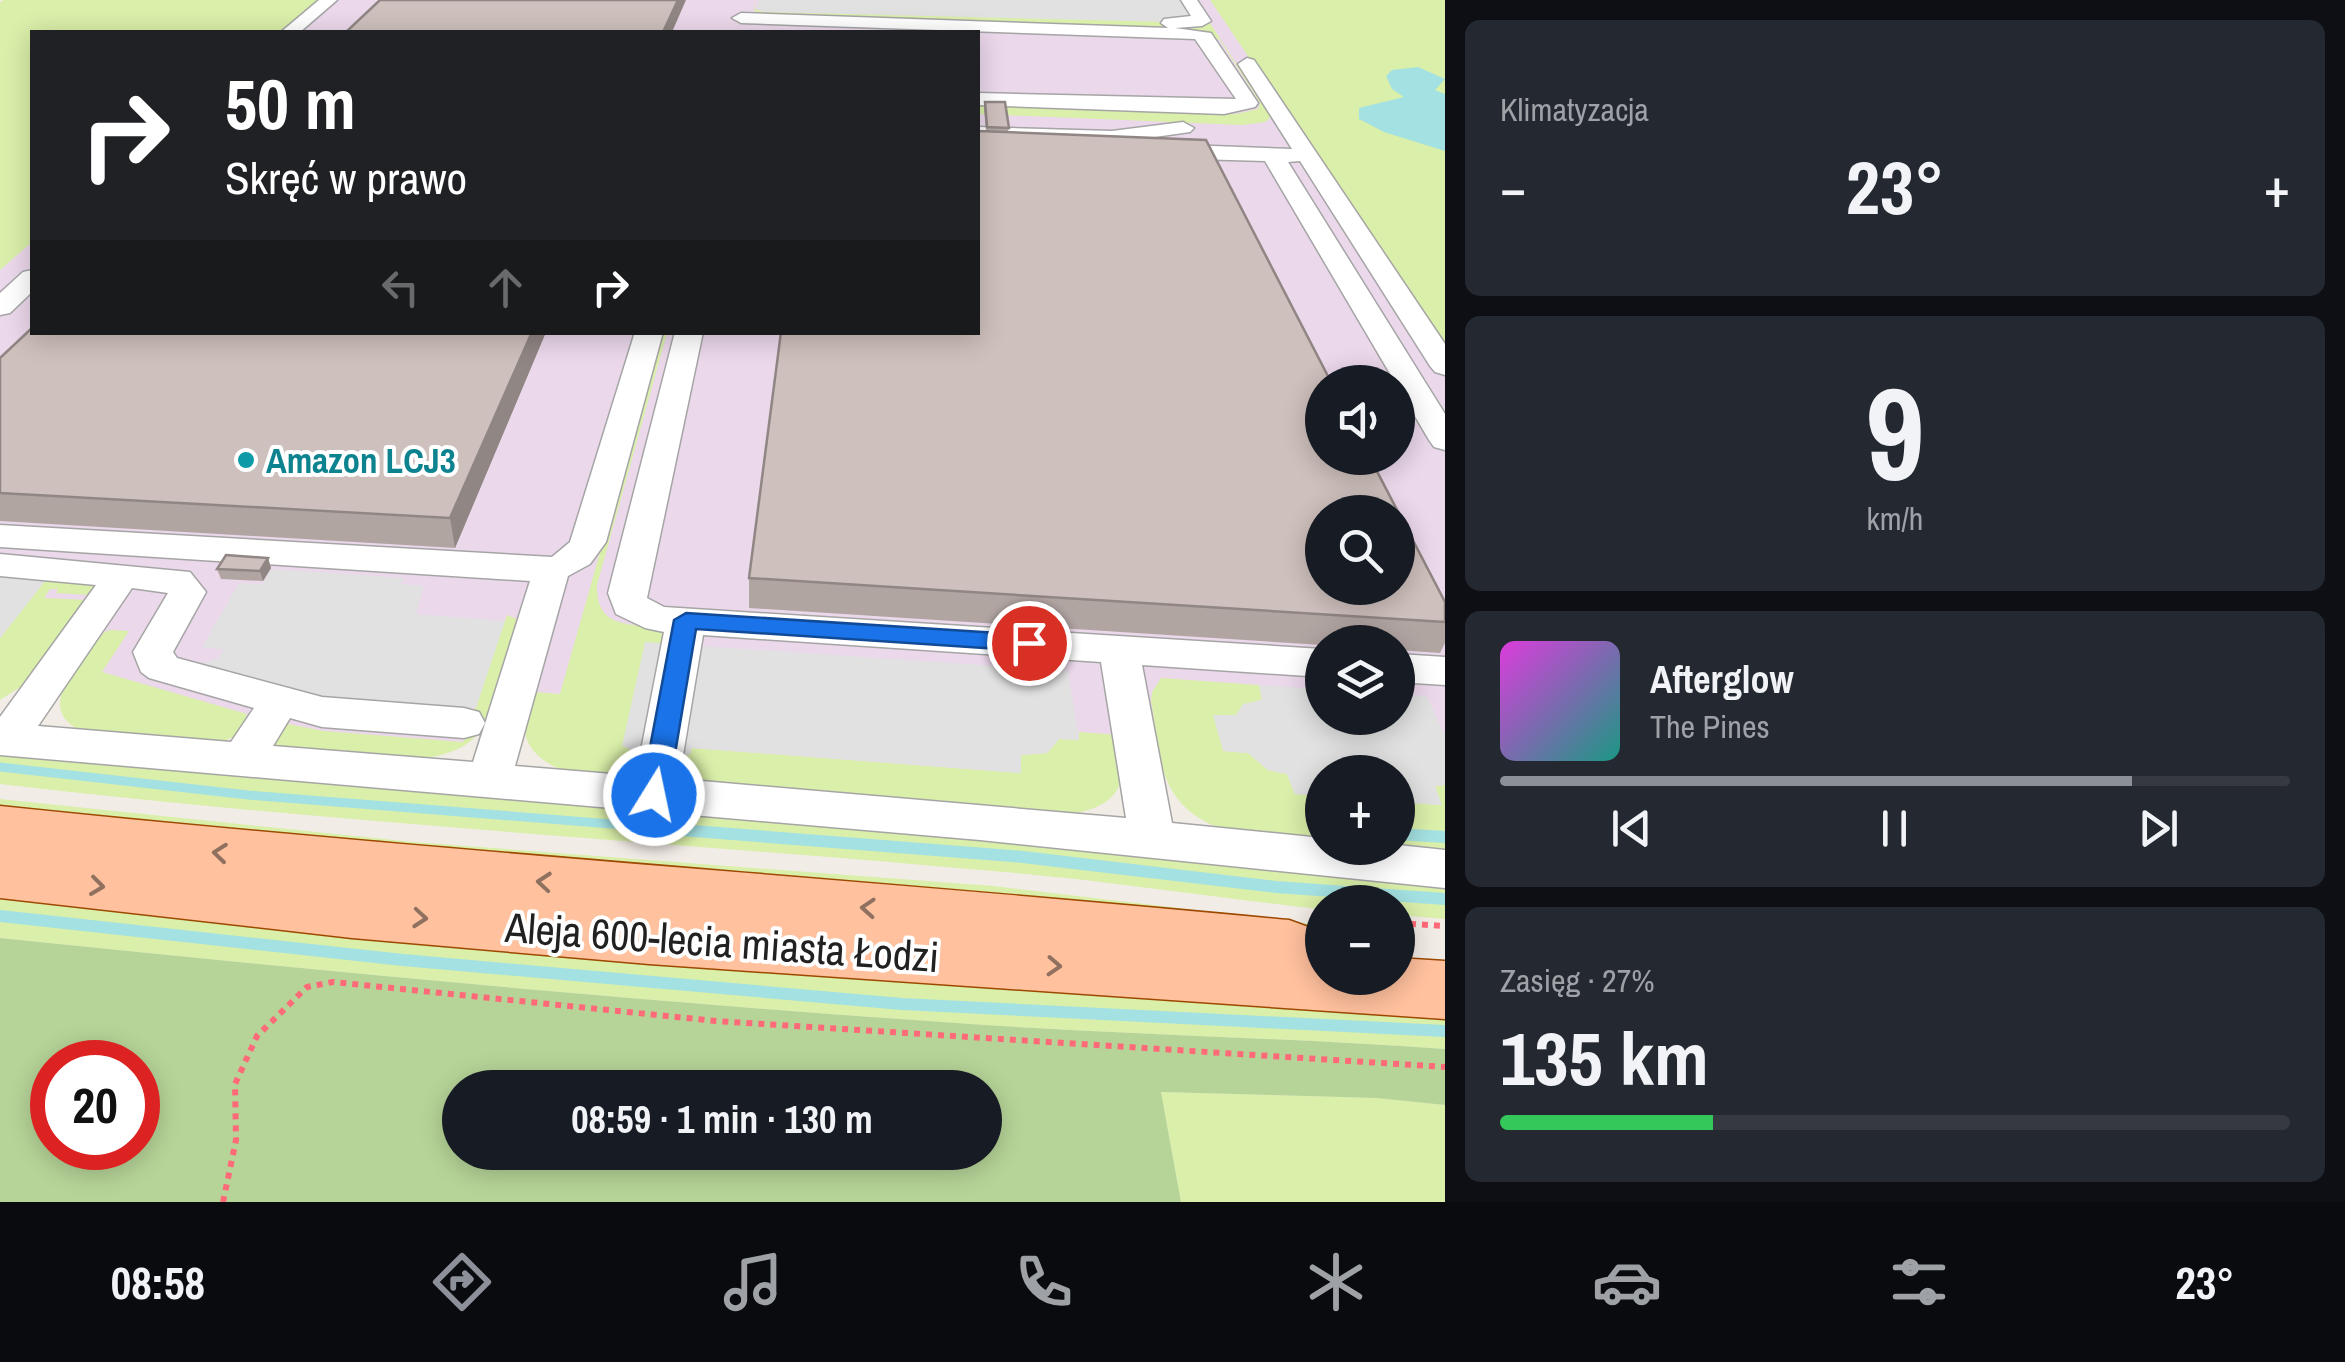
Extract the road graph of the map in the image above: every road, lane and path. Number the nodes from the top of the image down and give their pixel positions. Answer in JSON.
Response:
{"nodes":[{"id":1,"x":329,"y":0,"type":"edge"},
{"id":2,"x":343,"y":0,"type":"edge"},
{"id":3,"x":763,"y":0,"type":"edge"},
{"id":4,"x":1190,"y":0,"type":"edge"},
{"id":5,"x":1204,"y":0,"type":"edge"},
{"id":6,"x":741,"y":17,"type":"edge"},
{"id":7,"x":292,"y":30,"type":"edge"},
{"id":8,"x":308,"y":30,"type":"edge"},
{"id":9,"x":980,"y":100,"type":"edge"},
{"id":10,"x":980,"y":120,"type":"edge"},
{"id":11,"x":1183,"y":128,"type":"junction"},
{"id":12,"x":1292,"y":132,"type":"junction"},
{"id":13,"x":980,"y":133,"type":"edge"},
{"id":14,"x":980,"y":144,"type":"edge"},
{"id":15,"x":1272,"y":156,"type":"junction"},
{"id":16,"x":1308,"y":157,"type":"junction"},
{"id":17,"x":30,"y":255,"type":"edge"},
{"id":18,"x":30,"y":280,"type":"edge"},
{"id":19,"x":0,"y":281,"type":"edge"},
{"id":20,"x":0,"y":307,"type":"edge"},
{"id":21,"x":648,"y":335,"type":"edge"},
{"id":22,"x":688,"y":335,"type":"edge"},
{"id":23,"x":1445,"y":366,"type":"edge"},
{"id":24,"x":1445,"y":440,"type":"edge"},
{"id":25,"x":0,"y":536,"type":"edge"},
{"id":26,"x":0,"y":565,"type":"edge"},
{"id":27,"x":552,"y":569,"type":"junction"},
{"id":28,"x":124,"y":574,"type":"junction"},
{"id":29,"x":686,"y":620,"type":"junction"},
{"id":30,"x":1119,"y":649,"type":"junction"},
{"id":31,"x":1305,"y":662,"type":"edge"},
{"id":32,"x":1415,"y":669,"type":"edge"},
{"id":33,"x":1445,"y":671,"type":"edge"},
{"id":34,"x":280,"y":700,"type":"junction"},
{"id":35,"x":464,"y":723,"type":"dead end"},
{"id":36,"x":3,"y":739,"type":"edge"},
{"id":37,"x":242,"y":761,"type":"junction"},
{"id":38,"x":488,"y":780,"type":"junction"},
{"id":39,"x":654,"y":795,"type":"junction"},
{"id":40,"x":0,"y":829,"type":"edge"},
{"id":41,"x":1152,"y":840,"type":"junction"},
{"id":42,"x":1445,"y":869,"type":"edge"},
{"id":43,"x":0,"y":874,"type":"edge"},
{"id":44,"x":1415,"y":923,"type":"edge"},
{"id":45,"x":1445,"y":926,"type":"edge"},
{"id":46,"x":1305,"y":948,"type":"edge"},
{"id":47,"x":1415,"y":956,"type":"edge"},
{"id":48,"x":1445,"y":959,"type":"edge"},
{"id":49,"x":1445,"y":990,"type":"edge"},
{"id":50,"x":1445,"y":1066,"type":"edge"},
{"id":51,"x":223,"y":1202,"type":"edge"}],
"edges":[{"from":1,"to":7,"type":"street"},
{"from":2,"to":8,"type":"street"},
{"from":3,"to":4,"type":"street"},
{"from":5,"to":12,"type":"street"},
{"from":6,"to":9,"type":"street"},
{"from":10,"to":11,"type":"street"},
{"from":11,"to":12,"type":"street"},
{"from":11,"to":13,"type":"street"},
{"from":12,"to":16,"type":"street"},
{"from":14,"to":15,"type":"street"},
{"from":15,"to":16,"type":"street"},
{"from":15,"to":24,"type":"street"},
{"from":16,"to":23,"type":"street"},
{"from":17,"to":19,"type":"street"},
{"from":18,"to":20,"type":"street"},
{"from":21,"to":27,"type":"street"},
{"from":22,"to":29,"type":"street"},
{"from":25,"to":27,"type":"street"},
{"from":26,"to":28,"type":"street"},
{"from":27,"to":38,"type":"street"},
{"from":28,"to":34,"type":"street"},
{"from":28,"to":36,"type":"street"},
{"from":29,"to":30,"type":"street"},
{"from":29,"to":39,"type":"street"},
{"from":30,"to":31,"type":"street"},
{"from":30,"to":41,"type":"street"},
{"from":32,"to":33,"type":"street"},
{"from":34,"to":35,"type":"street"},
{"from":34,"to":37,"type":"street"},
{"from":36,"to":37,"type":"street"},
{"from":37,"to":38,"type":"street"},
{"from":38,"to":39,"type":"street"},
{"from":39,"to":41,"type":"street"},
{"from":46,"to":40,"type":"main road","name":"Aleja 600-lecia miasta Łodzi","one_way":true},
{"from":41,"to":42,"type":"street"},
{"from":43,"to":49,"type":"main road","name":"Aleja 600-lecia miasta Łodzi","one_way":true},
{"from":44,"to":45,"type":"path"},
{"from":47,"to":48,"type":"main road"},
{"from":50,"to":51,"type":"path"}]}
